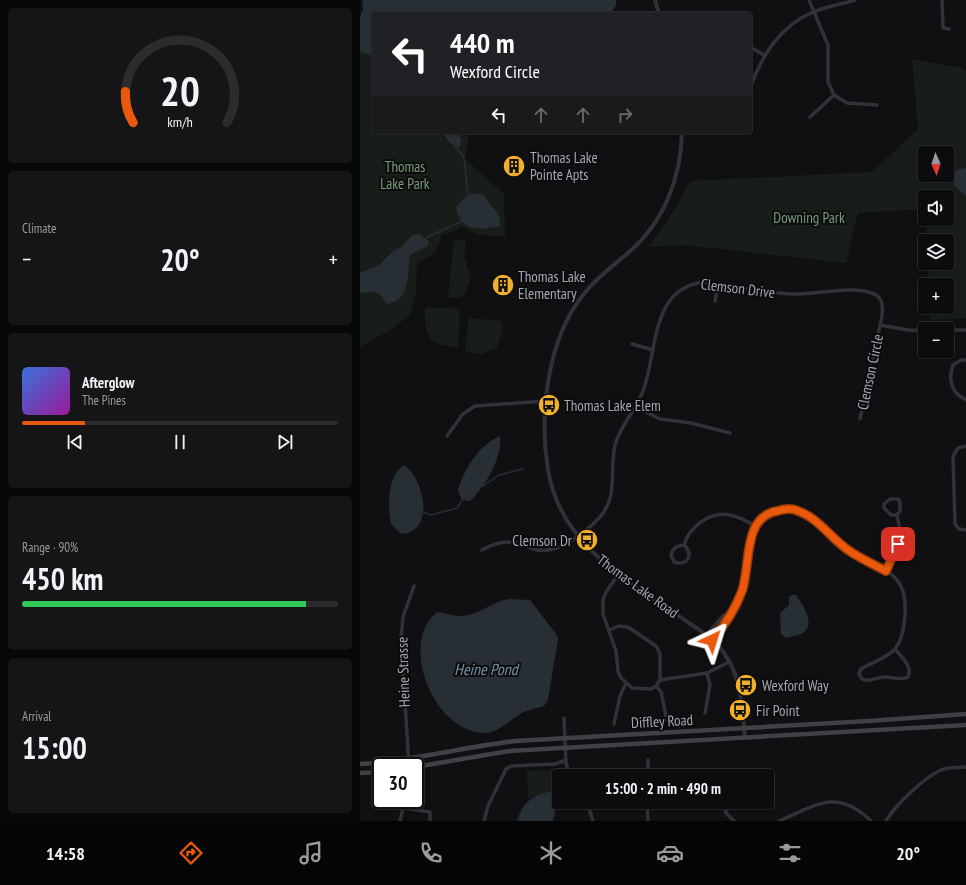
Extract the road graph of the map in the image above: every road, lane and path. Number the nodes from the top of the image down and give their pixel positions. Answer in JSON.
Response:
{"nodes":[{"id":1,"x":655,"y":0,"type":"edge"},
{"id":2,"x":809,"y":0,"type":"edge"},
{"id":3,"x":855,"y":0,"type":"edge"},
{"id":4,"x":942,"y":0,"type":"edge"},
{"id":5,"x":658,"y":12,"type":"edge"},
{"id":6,"x":814,"y":12,"type":"junction"},
{"id":7,"x":949,"y":29,"type":"dead end"},
{"id":8,"x":752,"y":48,"type":"edge"},
{"id":9,"x":764,"y":55,"type":"junction"},
{"id":10,"x":752,"y":83,"type":"edge"},
{"id":11,"x":834,"y":95,"type":"junction"},
{"id":12,"x":877,"y":105,"type":"dead end"},
{"id":13,"x":810,"y":117,"type":"dead end"},
{"id":14,"x":682,"y":134,"type":"edge"},
{"id":15,"x":718,"y":284,"type":"junction"},
{"id":16,"x":715,"y":301,"type":"dead end"},
{"id":17,"x":880,"y":325,"type":"junction"},
{"id":18,"x":954,"y":330,"type":"edge"},
{"id":19,"x":966,"y":330,"type":"edge"},
{"id":20,"x":918,"y":331,"type":"edge"},
{"id":21,"x":632,"y":344,"type":"dead end"},
{"id":22,"x":653,"y":350,"type":"junction"},
{"id":23,"x":966,"y":360,"type":"edge"},
{"id":24,"x":966,"y":400,"type":"edge"},
{"id":25,"x":547,"y":401,"type":"junction"},
{"id":26,"x":636,"y":407,"type":"junction"},
{"id":27,"x":860,"y":419,"type":"dead end"},
{"id":28,"x":730,"y":433,"type":"dead end"},
{"id":29,"x":446,"y":436,"type":"dead end"},
{"id":30,"x":966,"y":446,"type":"edge"},
{"id":31,"x":897,"y":515,"type":"junction"},
{"id":32,"x":755,"y":526,"type":"junction"},
{"id":33,"x":966,"y":530,"type":"edge"},
{"id":34,"x":577,"y":536,"type":"junction"},
{"id":35,"x":684,"y":545,"type":"junction"},
{"id":36,"x":482,"y":550,"type":"dead end"},
{"id":37,"x":886,"y":571,"type":"junction"},
{"id":38,"x":618,"y":575,"type":"junction"},
{"id":39,"x":414,"y":586,"type":"dead end"},
{"id":40,"x":734,"y":607,"type":"junction"},
{"id":41,"x":609,"y":630,"type":"junction"},
{"id":42,"x":706,"y":635,"type":"junction"},
{"id":43,"x":712,"y":640,"type":"junction"},
{"id":44,"x":894,"y":649,"type":"junction"},
{"id":45,"x":729,"y":662,"type":"junction"},
{"id":46,"x":707,"y":673,"type":"junction"},
{"id":47,"x":660,"y":680,"type":"junction"},
{"id":48,"x":626,"y":683,"type":"junction"},
{"id":49,"x":656,"y":686,"type":"junction"},
{"id":50,"x":705,"y":713,"type":"dead end"},
{"id":51,"x":966,"y":714,"type":"edge"},
{"id":52,"x":564,"y":718,"type":"dead end"},
{"id":53,"x":667,"y":720,"type":"dead end"},
{"id":54,"x":614,"y":724,"type":"dead end"},
{"id":55,"x":966,"y":725,"type":"edge"},
{"id":56,"x":744,"y":728,"type":"junction"},
{"id":57,"x":745,"y":737,"type":"junction"},
{"id":58,"x":565,"y":743,"type":"junction"},
{"id":59,"x":408,"y":757,"type":"edge"},
{"id":60,"x":419,"y":757,"type":"edge"},
{"id":61,"x":566,"y":760,"type":"junction"},
{"id":62,"x":648,"y":760,"type":"dead end"},
{"id":63,"x":372,"y":763,"type":"edge"},
{"id":64,"x":360,"y":764,"type":"edge"},
{"id":65,"x":424,"y":765,"type":"edge"},
{"id":66,"x":966,"y":767,"type":"edge"},
{"id":67,"x":568,"y":769,"type":"edge"},
{"id":68,"x":648,"y":769,"type":"edge"},
{"id":69,"x":372,"y":772,"type":"edge"},
{"id":70,"x":360,"y":773,"type":"edge"},
{"id":71,"x":404,"y":809,"type":"edge"},
{"id":72,"x":410,"y":809,"type":"edge"},
{"id":73,"x":589,"y":809,"type":"edge"},
{"id":74,"x":647,"y":809,"type":"edge"},
{"id":75,"x":725,"y":809,"type":"edge"},
{"id":76,"x":400,"y":821,"type":"edge"},
{"id":77,"x":430,"y":821,"type":"edge"},
{"id":78,"x":484,"y":821,"type":"edge"},
{"id":79,"x":593,"y":821,"type":"edge"},
{"id":80,"x":648,"y":821,"type":"edge"},
{"id":81,"x":734,"y":821,"type":"edge"},
{"id":82,"x":779,"y":821,"type":"edge"},
{"id":83,"x":871,"y":821,"type":"edge"},
{"id":84,"x":886,"y":821,"type":"edge"}],
"edges":[{"from":1,"to":5,"type":"street"},
{"from":2,"to":6,"type":"street"},
{"from":3,"to":6,"type":"street"},
{"from":4,"to":7,"type":"street"},
{"from":6,"to":9,"type":"street"},
{"from":6,"to":11,"type":"street"},
{"from":8,"to":9,"type":"street"},
{"from":9,"to":10,"type":"street"},
{"from":11,"to":12,"type":"street"},
{"from":11,"to":13,"type":"street"},
{"from":14,"to":25,"type":"street","name":"Thomas Lake Road"},
{"from":15,"to":16,"type":"street"},
{"from":15,"to":17,"type":"street","name":"Clemson Drive"},
{"from":15,"to":22,"type":"street","name":"Clemson Drive"},
{"from":17,"to":20,"type":"street"},
{"from":17,"to":27,"type":"street","name":"Clemson Circle"},
{"from":18,"to":19,"type":"street"},
{"from":21,"to":22,"type":"street"},
{"from":22,"to":26,"type":"street","name":"Clemson Drive"},
{"from":23,"to":24,"type":"street"},
{"from":25,"to":29,"type":"street"},
{"from":25,"to":34,"type":"street","name":"Thomas Lake Road"},
{"from":26,"to":28,"type":"street"},
{"from":26,"to":34,"type":"street","name":"Clemson Drive"},
{"from":30,"to":33,"type":"street"},
{"from":31,"to":31,"type":"street"},
{"from":31,"to":37,"type":"street"},
{"from":32,"to":35,"type":"street"},
{"from":32,"to":37,"type":"street"},
{"from":32,"to":40,"type":"street"},
{"from":34,"to":36,"type":"street","name":"Clemson Drive"},
{"from":34,"to":38,"type":"street","name":"Thomas Lake Road"},
{"from":35,"to":35,"type":"street"},
{"from":37,"to":44,"type":"street"},
{"from":38,"to":41,"type":"street"},
{"from":38,"to":42,"type":"street","name":"Thomas Lake Road"},
{"from":39,"to":59,"type":"street","name":"Heine Strasse"},
{"from":40,"to":42,"type":"street"},
{"from":40,"to":43,"type":"street"},
{"from":41,"to":47,"type":"street"},
{"from":41,"to":48,"type":"street"},
{"from":42,"to":43,"type":"street","name":"Thomas Lake Road"},
{"from":43,"to":45,"type":"street","name":"Thomas Lake Road"},
{"from":44,"to":44,"type":"street"},
{"from":45,"to":46,"type":"street"},
{"from":45,"to":56,"type":"street","name":"Thomas Lake Road"},
{"from":46,"to":47,"type":"street"},
{"from":46,"to":50,"type":"street"},
{"from":47,"to":49,"type":"street"},
{"from":48,"to":49,"type":"street"},
{"from":48,"to":54,"type":"street"},
{"from":49,"to":53,"type":"street"},
{"from":51,"to":56,"type":"main road","name":"Diffley Road"},
{"from":52,"to":58,"type":"street"},
{"from":55,"to":57,"type":"main road","name":"Diffley Road"},
{"from":56,"to":57,"type":"street","name":"Thomas Lake Road"},
{"from":56,"to":58,"type":"main road","name":"Diffley Road"},
{"from":57,"to":58,"type":"main road","name":"Diffley Road"},
{"from":58,"to":60,"type":"main road","name":"Diffley Road"},
{"from":58,"to":61,"type":"street"},
{"from":58,"to":65,"type":"main road","name":"Diffley Road"},
{"from":61,"to":67,"type":"street"},
{"from":61,"to":78,"type":"street"},
{"from":62,"to":68,"type":"street"},
{"from":63,"to":64,"type":"main road","name":"Diffley Road"},
{"from":66,"to":84,"type":"street"},
{"from":69,"to":70,"type":"main road"},
{"from":71,"to":76,"type":"street"},
{"from":72,"to":77,"type":"street"},
{"from":73,"to":79,"type":"street"},
{"from":74,"to":80,"type":"street"},
{"from":75,"to":81,"type":"street"},
{"from":82,"to":83,"type":"street"}]}
